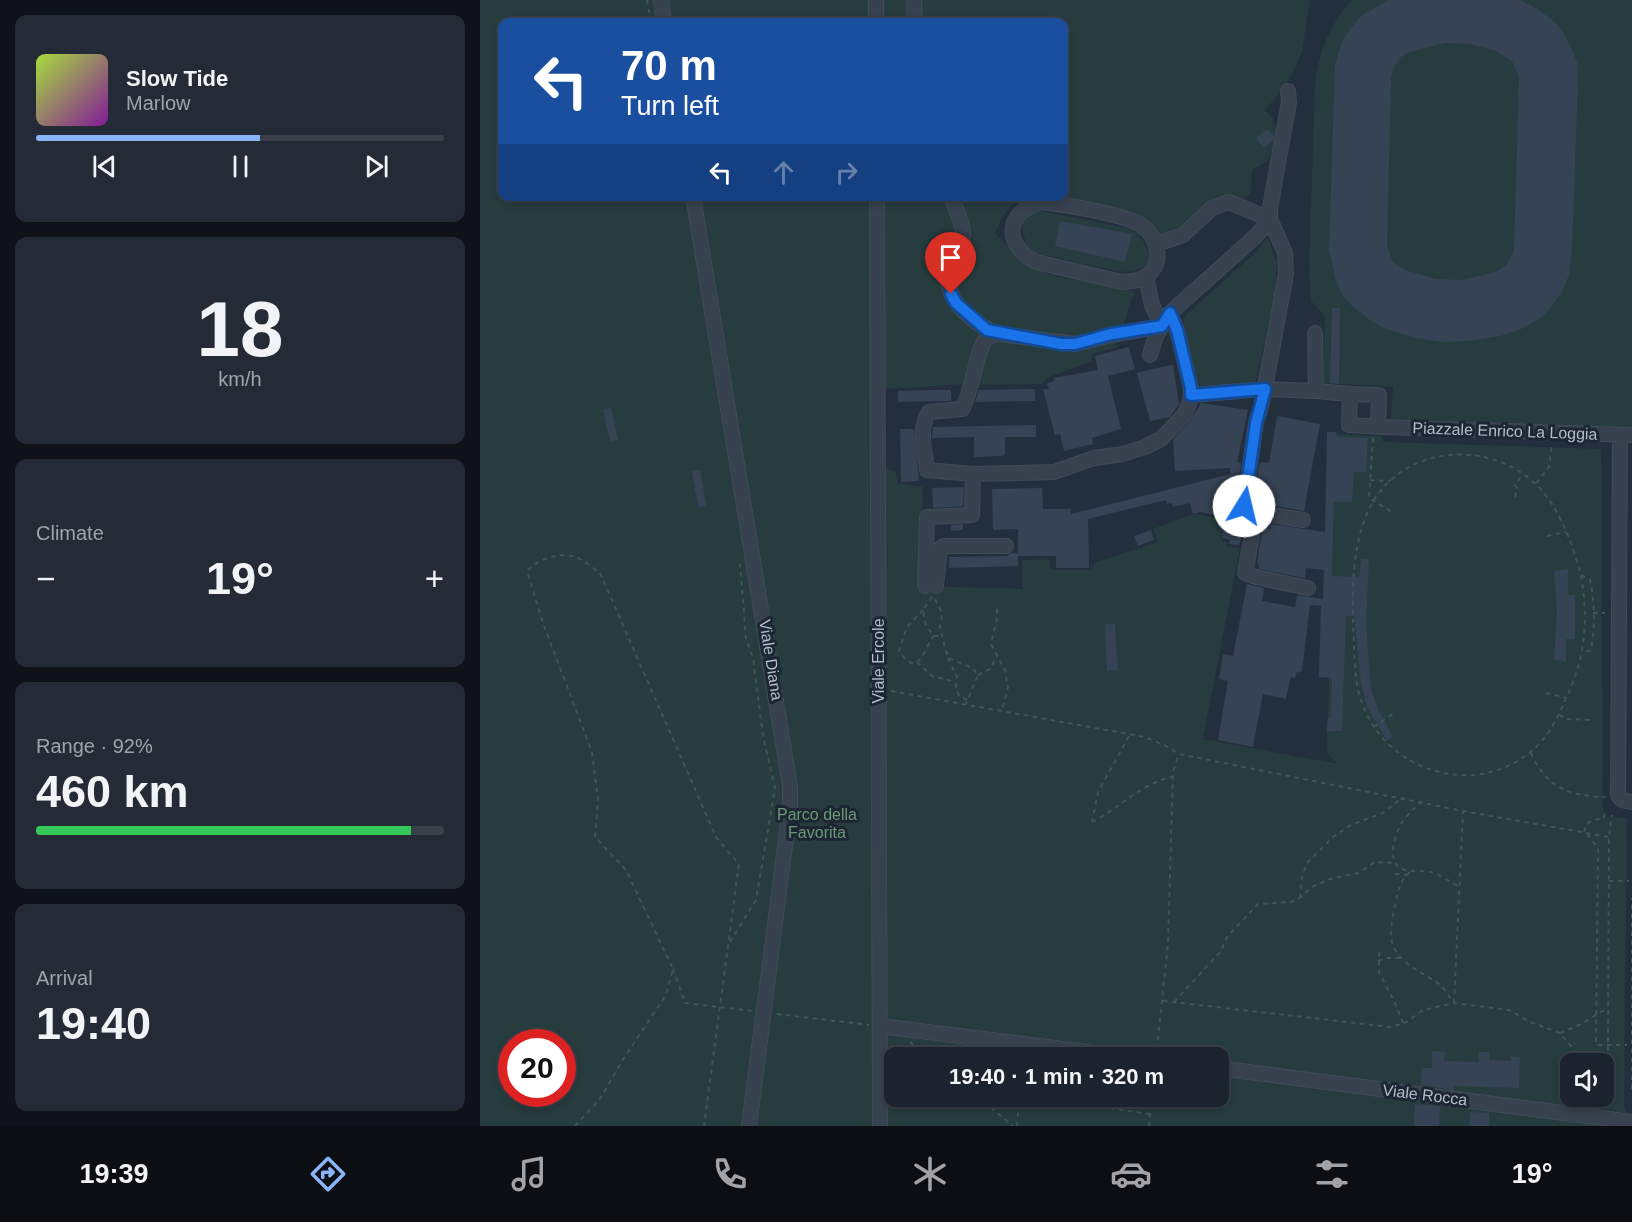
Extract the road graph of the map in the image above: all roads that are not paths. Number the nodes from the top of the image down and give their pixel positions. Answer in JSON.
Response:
{"nodes":[{"id":1,"x":661,"y":0,"type":"edge"},
{"id":2,"x":876,"y":0,"type":"edge"},
{"id":3,"x":914,"y":0,"type":"edge"},
{"id":4,"x":663,"y":18,"type":"edge"},
{"id":5,"x":876,"y":18,"type":"edge"},
{"id":6,"x":915,"y":18,"type":"edge"},
{"id":7,"x":1288,"y":91,"type":"dead end"},
{"id":8,"x":694,"y":201,"type":"edge"},
{"id":9,"x":877,"y":201,"type":"edge"},
{"id":10,"x":953,"y":201,"type":"edge"},
{"id":11,"x":1270,"y":219,"type":"junction"},
{"id":12,"x":1157,"y":244,"type":"junction"},
{"id":13,"x":1146,"y":277,"type":"junction"},
{"id":14,"x":1170,"y":313,"type":"junction"},
{"id":15,"x":1162,"y":326,"type":"junction"},
{"id":16,"x":1315,"y":333,"type":"dead end"},
{"id":17,"x":999,"y":334,"type":"junction"},
{"id":18,"x":1150,"y":355,"type":"dead end"},
{"id":19,"x":1265,"y":389,"type":"junction"},
{"id":20,"x":1316,"y":391,"type":"junction"},
{"id":21,"x":1350,"y":394,"type":"junction"},
{"id":22,"x":1191,"y":395,"type":"junction"},
{"id":23,"x":1377,"y":432,"type":"junction"},
{"id":24,"x":1626,"y":435,"type":"edge"},
{"id":25,"x":973,"y":474,"type":"junction"},
{"id":26,"x":1256,"y":513,"type":"junction"},
{"id":27,"x":1303,"y":520,"type":"dead end"},
{"id":28,"x":1006,"y":546,"type":"dead end"},
{"id":29,"x":1308,"y":588,"type":"dead end"},
{"id":30,"x":1632,"y":802,"type":"edge"},
{"id":31,"x":880,"y":1026,"type":"junction"},
{"id":32,"x":1048,"y":1047,"type":"edge"},
{"id":33,"x":1229,"y":1069,"type":"edge"},
{"id":34,"x":1632,"y":1122,"type":"edge"},
{"id":35,"x":749,"y":1126,"type":"edge"},
{"id":36,"x":880,"y":1126,"type":"edge"}],
"edges":[{"from":1,"to":4,"type":"street"},
{"from":2,"to":5,"type":"street"},
{"from":3,"to":6,"type":"street"},
{"from":7,"to":11,"type":"street"},
{"from":8,"to":35,"type":"street","name":"Viale Diana"},
{"from":9,"to":31,"type":"street","name":"Viale Ercole"},
{"from":10,"to":17,"type":"street"},
{"from":11,"to":12,"type":"street"},
{"from":11,"to":14,"type":"street"},
{"from":11,"to":19,"type":"street"},
{"from":12,"to":13,"type":"street"},
{"from":12,"to":13,"type":"street"},
{"from":13,"to":15,"type":"street"},
{"from":14,"to":15,"type":"street"},
{"from":14,"to":22,"type":"street"},
{"from":15,"to":17,"type":"street"},
{"from":15,"to":18,"type":"street"},
{"from":16,"to":20,"type":"street"},
{"from":17,"to":25,"type":"street"},
{"from":19,"to":20,"type":"street"},
{"from":19,"to":22,"type":"street"},
{"from":19,"to":26,"type":"street"},
{"from":20,"to":21,"type":"street"},
{"from":21,"to":23,"type":"street","name":"Piazzale Enrico La Loggia"},
{"from":21,"to":23,"type":"street"},
{"from":22,"to":25,"type":"street"},
{"from":23,"to":24,"type":"street","name":"Piazzale Enrico La Loggia"},
{"from":24,"to":30,"type":"street"},
{"from":25,"to":28,"type":"street"},
{"from":26,"to":27,"type":"street"},
{"from":26,"to":29,"type":"street"},
{"from":31,"to":32,"type":"street"},
{"from":31,"to":36,"type":"street","name":"Viale Ercole"},
{"from":33,"to":34,"type":"street","name":"Viale Rocca"}]}
